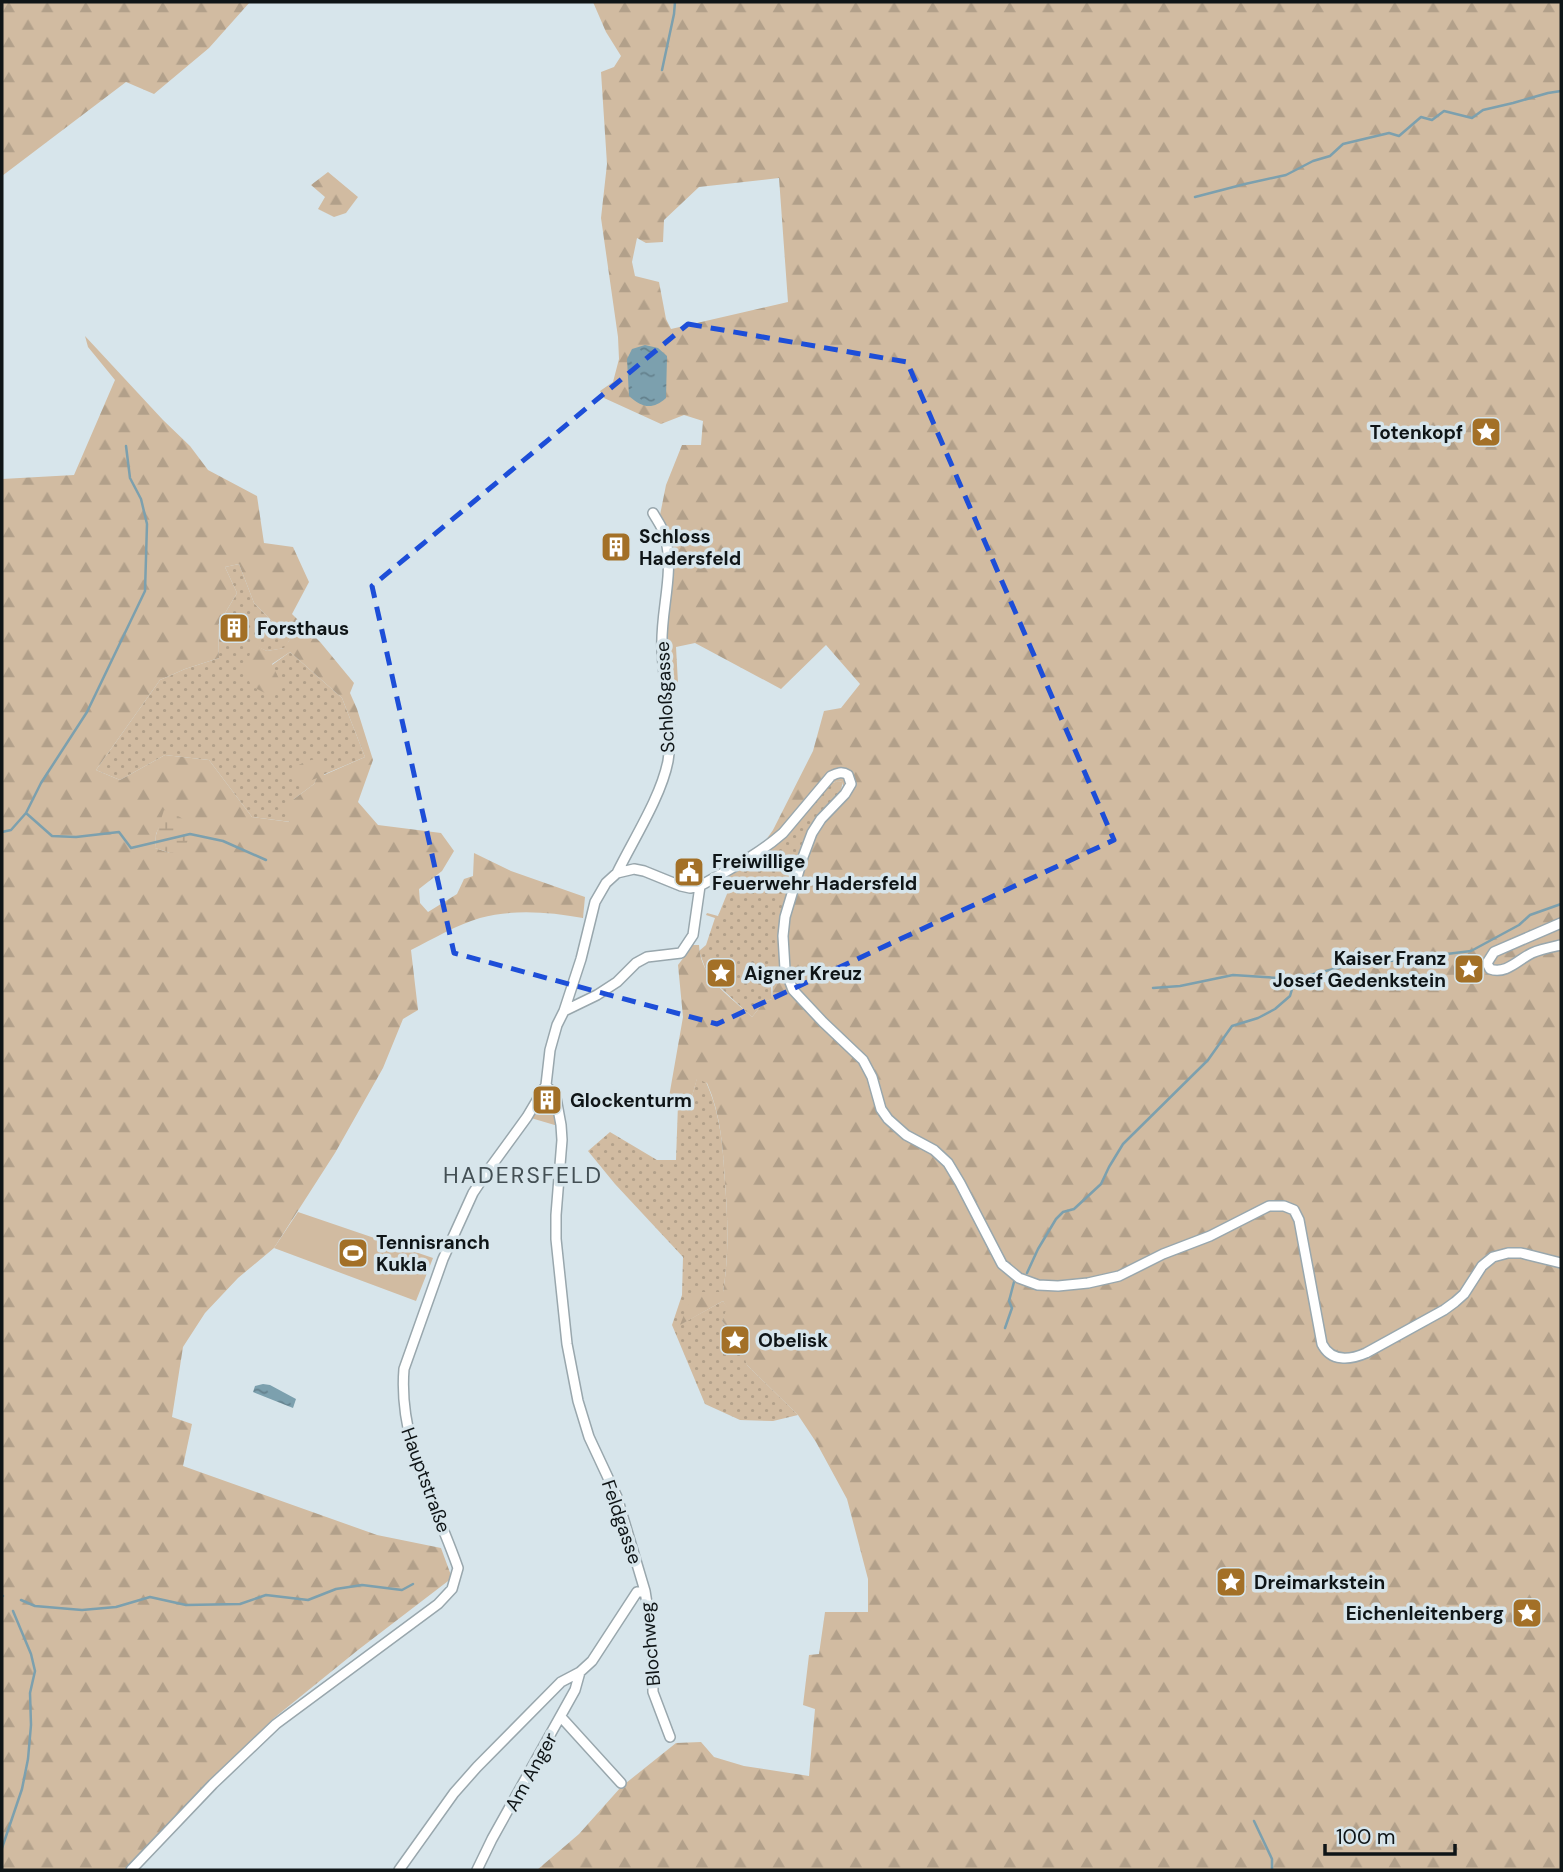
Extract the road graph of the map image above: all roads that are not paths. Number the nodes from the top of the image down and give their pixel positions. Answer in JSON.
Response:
{"nodes":[{"id":1,"x":653,"y":513,"type":"dead end"},
{"id":2,"x":617,"y":873,"type":"junction"},
{"id":3,"x":700,"y":886,"type":"junction"},
{"id":4,"x":1561,"y":923,"type":"edge"},
{"id":5,"x":1561,"y":944,"type":"edge"},
{"id":6,"x":564,"y":1012,"type":"junction"},
{"id":7,"x":546,"y":1085,"type":"junction"},
{"id":8,"x":1561,"y":1263,"type":"edge"},
{"id":9,"x":645,"y":1591,"type":"junction"},
{"id":10,"x":580,"y":1672,"type":"junction"},
{"id":11,"x":561,"y":1717,"type":"junction"},
{"id":12,"x":670,"y":1737,"type":"dead end"},
{"id":13,"x":621,"y":1783,"type":"dead end"},
{"id":14,"x":131,"y":1870,"type":"edge"},
{"id":15,"x":399,"y":1870,"type":"edge"},
{"id":16,"x":477,"y":1870,"type":"edge"}],
"edges":[{"from":1,"to":2,"type":"street","name":"Schloßgasse"},
{"from":2,"to":3,"type":"street"},
{"from":2,"to":6,"type":"street","name":"Hauptstraße"},
{"from":3,"to":6,"type":"street"},
{"from":3,"to":8,"type":"street"},
{"from":4,"to":5,"type":"street"},
{"from":6,"to":7,"type":"street","name":"Hauptstraße"},
{"from":7,"to":9,"type":"street","name":"Feldgasse"},
{"from":7,"to":14,"type":"street","name":"Hauptstraße"},
{"from":9,"to":10,"type":"street","name":"Feldgasse"},
{"from":9,"to":12,"type":"street","name":"Blochweg"},
{"from":10,"to":11,"type":"street","name":"Am Anger"},
{"from":10,"to":15,"type":"street","name":"Feldgasse"},
{"from":11,"to":13,"type":"street"},
{"from":11,"to":16,"type":"street","name":"Am Anger"}]}
